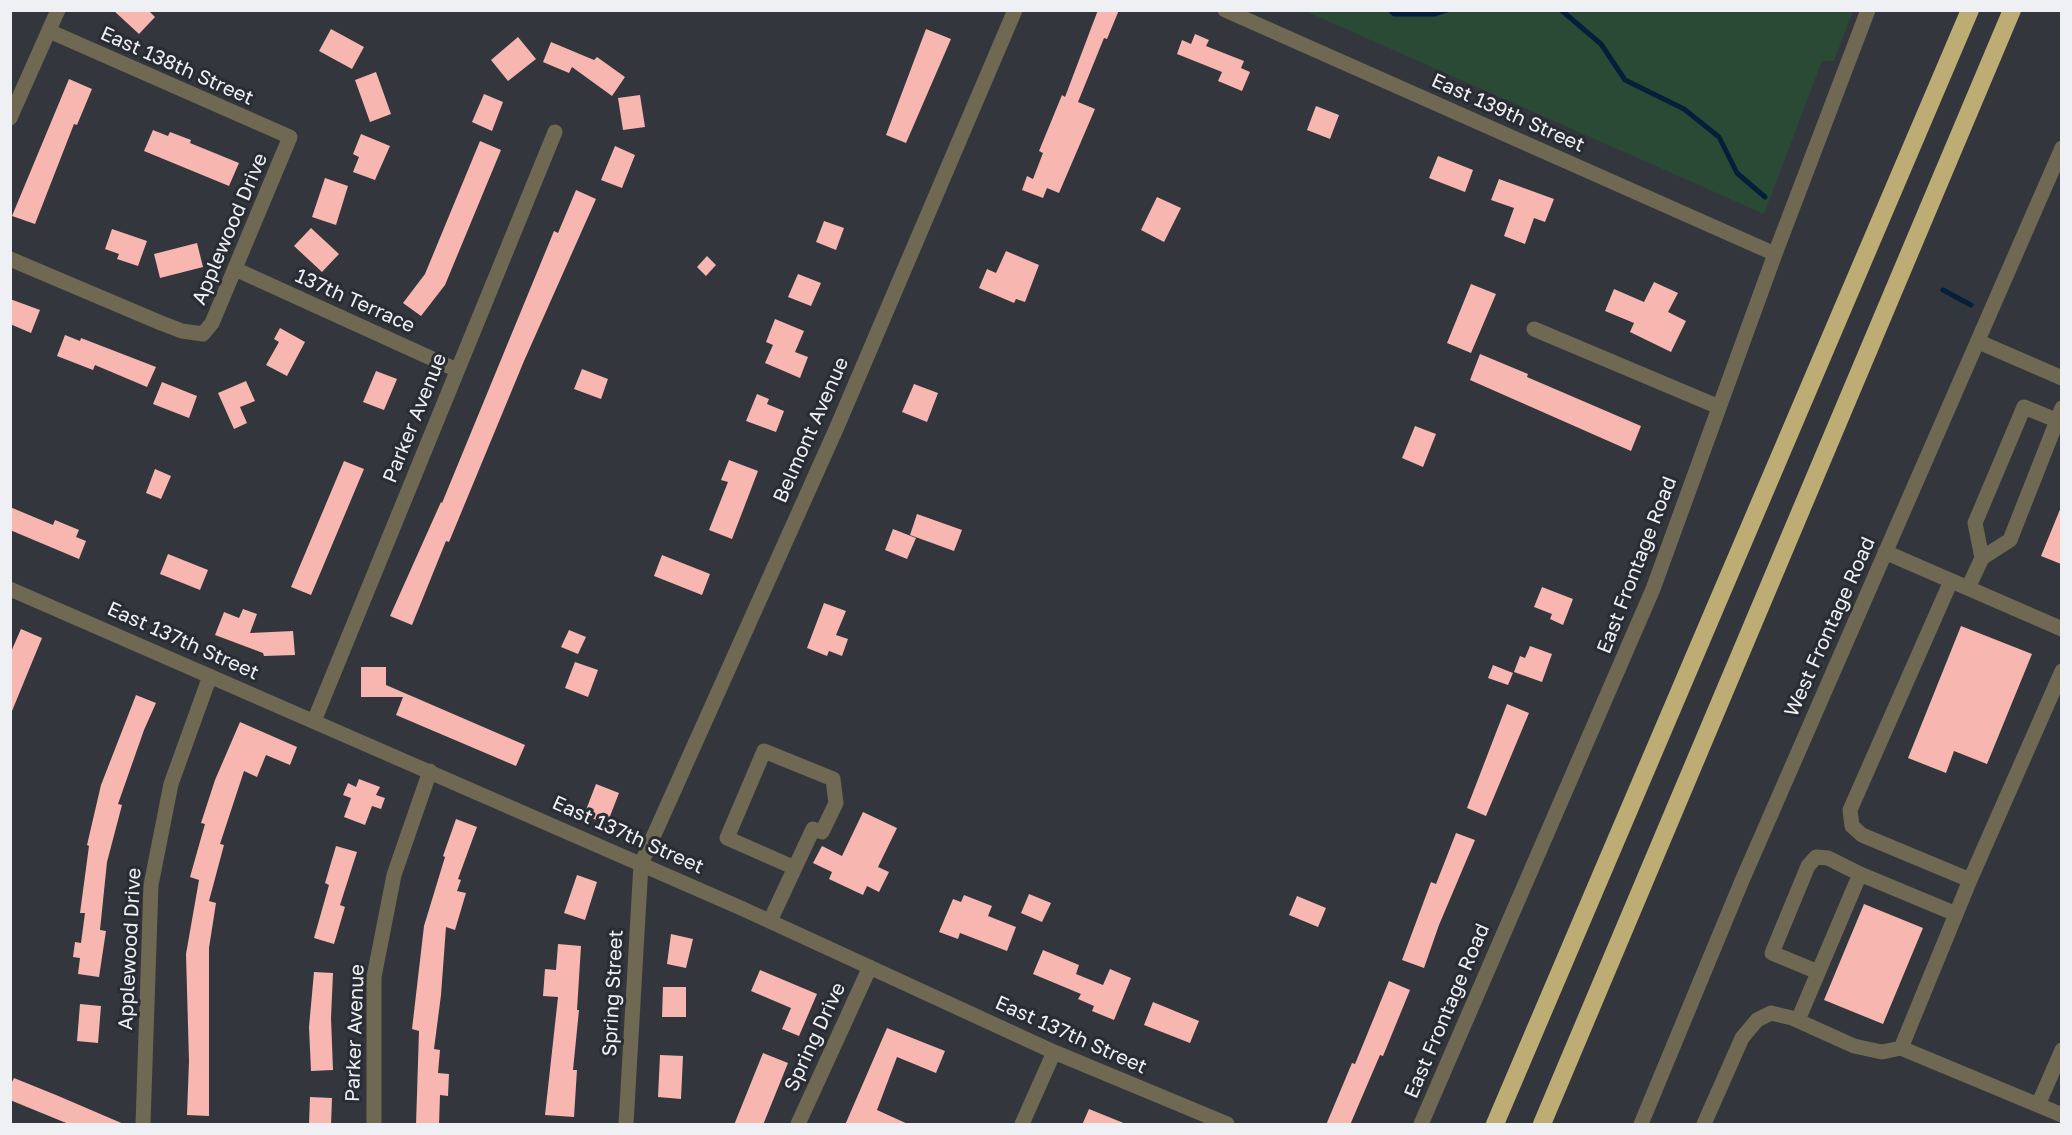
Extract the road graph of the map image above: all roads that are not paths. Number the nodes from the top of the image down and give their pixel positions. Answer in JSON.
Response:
{"nodes":[{"id":1,"x":58,"y":10,"type":"edge"},
{"id":2,"x":1015,"y":10,"type":"edge"},
{"id":3,"x":1225,"y":10,"type":"edge"},
{"id":4,"x":1868,"y":10,"type":"edge"},
{"id":5,"x":1970,"y":10,"type":"edge"},
{"id":6,"x":2012,"y":10,"type":"edge"},
{"id":7,"x":48,"y":32,"type":"junction"},
{"id":8,"x":10,"y":118,"type":"edge"},
{"id":9,"x":555,"y":132,"type":"dead end"},
{"id":10,"x":290,"y":137,"type":"joint"},
{"id":11,"x":2061,"y":148,"type":"edge"},
{"id":12,"x":1774,"y":254,"type":"junction"},
{"id":13,"x":10,"y":259,"type":"edge"},
{"id":14,"x":235,"y":269,"type":"junction"},
{"id":15,"x":1534,"y":329,"type":"dead end"},
{"id":16,"x":1979,"y":342,"type":"junction"},
{"id":17,"x":457,"y":370,"type":"junction"},
{"id":18,"x":2061,"y":378,"type":"edge"},
{"id":19,"x":1719,"y":407,"type":"junction"},
{"id":20,"x":2059,"y":414,"type":"edge"},
{"id":21,"x":1885,"y":552,"type":"junction"},
{"id":22,"x":1982,"y":558,"type":"junction"},
{"id":23,"x":1951,"y":580,"type":"junction"},
{"id":24,"x":1968,"y":588,"type":"junction"},
{"id":25,"x":10,"y":589,"type":"edge"},
{"id":26,"x":2061,"y":629,"type":"edge"},
{"id":27,"x":2061,"y":671,"type":"edge"},
{"id":28,"x":210,"y":676,"type":"junction"},
{"id":29,"x":314,"y":721,"type":"junction"},
{"id":30,"x":430,"y":771,"type":"junction"},
{"id":31,"x":641,"y":864,"type":"junction"},
{"id":32,"x":795,"y":868,"type":"junction"},
{"id":33,"x":1860,"y":874,"type":"junction"},
{"id":34,"x":1970,"y":880,"type":"junction"},
{"id":35,"x":1956,"y":914,"type":"junction"},
{"id":36,"x":770,"y":921,"type":"junction"},
{"id":37,"x":870,"y":967,"type":"junction"},
{"id":38,"x":1818,"y":972,"type":"junction"},
{"id":39,"x":1798,"y":1020,"type":"junction"},
{"id":40,"x":1901,"y":1048,"type":"junction"},
{"id":41,"x":2061,"y":1050,"type":"edge"},
{"id":42,"x":1054,"y":1052,"type":"junction"},
{"id":43,"x":1552,"y":1097,"type":"junction"},
{"id":44,"x":2038,"y":1105,"type":"junction"},
{"id":45,"x":2061,"y":1115,"type":"edge"},
{"id":46,"x":1641,"y":1124,"type":"edge"},
{"id":47,"x":143,"y":1125,"type":"edge"},
{"id":48,"x":374,"y":1125,"type":"edge"},
{"id":49,"x":626,"y":1125,"type":"edge"},
{"id":50,"x":798,"y":1125,"type":"edge"},
{"id":51,"x":1022,"y":1125,"type":"edge"},
{"id":52,"x":1227,"y":1125,"type":"edge"},
{"id":53,"x":1421,"y":1125,"type":"edge"},
{"id":54,"x":1495,"y":1125,"type":"edge"},
{"id":55,"x":1542,"y":1125,"type":"edge"},
{"id":56,"x":1551,"y":1125,"type":"edge"},
{"id":57,"x":1704,"y":1125,"type":"edge"}],
"edges":[{"from":1,"to":7,"type":"street"},
{"from":2,"to":31,"type":"street","name":"Belmont Avenue"},
{"from":3,"to":12,"type":"street","name":"East 139th Street"},
{"from":4,"to":12,"type":"street","name":"East Frontage Road"},
{"from":5,"to":54,"type":"highway"},
{"from":6,"to":43,"type":"highway"},
{"from":7,"to":8,"type":"street"},
{"from":7,"to":10,"type":"street","name":"East 138th Street"},
{"from":9,"to":17,"type":"street","name":"Parker Avenue"},
{"from":10,"to":14,"type":"street","name":"Applewood Drive"},
{"from":11,"to":16,"type":"street","name":"West Frontage Road"},
{"from":12,"to":19,"type":"street","name":"East Frontage Road"},
{"from":13,"to":14,"type":"street","name":"Applewood Drive"},
{"from":14,"to":17,"type":"street","name":"137th Terrace"},
{"from":15,"to":19,"type":"street"},
{"from":16,"to":18,"type":"street"},
{"from":16,"to":21,"type":"street","name":"West Frontage Road"},
{"from":17,"to":29,"type":"street","name":"Parker Avenue"},
{"from":19,"to":53,"type":"street","name":"East Frontage Road"},
{"from":20,"to":22,"type":"street"},
{"from":20,"to":22,"type":"street"},
{"from":21,"to":23,"type":"street"},
{"from":21,"to":46,"type":"street","name":"West Frontage Road"},
{"from":22,"to":24,"type":"street"},
{"from":23,"to":24,"type":"street"},
{"from":23,"to":34,"type":"street"},
{"from":24,"to":26,"type":"street"},
{"from":25,"to":28,"type":"street","name":"East 137th Street"},
{"from":27,"to":34,"type":"street"},
{"from":28,"to":29,"type":"street","name":"East 137th Street"},
{"from":28,"to":47,"type":"street","name":"Applewood Drive"},
{"from":29,"to":30,"type":"street","name":"East 137th Street"},
{"from":30,"to":31,"type":"street","name":"East 137th Street"},
{"from":30,"to":48,"type":"street","name":"Parker Avenue"},
{"from":31,"to":36,"type":"street","name":"East 137th Street"},
{"from":31,"to":49,"type":"street","name":"Spring Street"},
{"from":32,"to":32,"type":"street"},
{"from":32,"to":36,"type":"street"},
{"from":33,"to":35,"type":"street"},
{"from":33,"to":38,"type":"street"},
{"from":33,"to":38,"type":"street"},
{"from":34,"to":35,"type":"street"},
{"from":35,"to":40,"type":"street"},
{"from":36,"to":37,"type":"street","name":"East 137th Street"},
{"from":37,"to":42,"type":"street","name":"East 137th Street"},
{"from":37,"to":50,"type":"street","name":"Spring Drive"},
{"from":38,"to":39,"type":"street"},
{"from":39,"to":40,"type":"street"},
{"from":39,"to":57,"type":"street"},
{"from":40,"to":44,"type":"street"},
{"from":41,"to":44,"type":"street"},
{"from":42,"to":51,"type":"street"},
{"from":42,"to":52,"type":"street","name":"East 137th Street"},
{"from":43,"to":55,"type":"highway"},
{"from":43,"to":56,"type":"highway"},
{"from":44,"to":45,"type":"street"}]}
